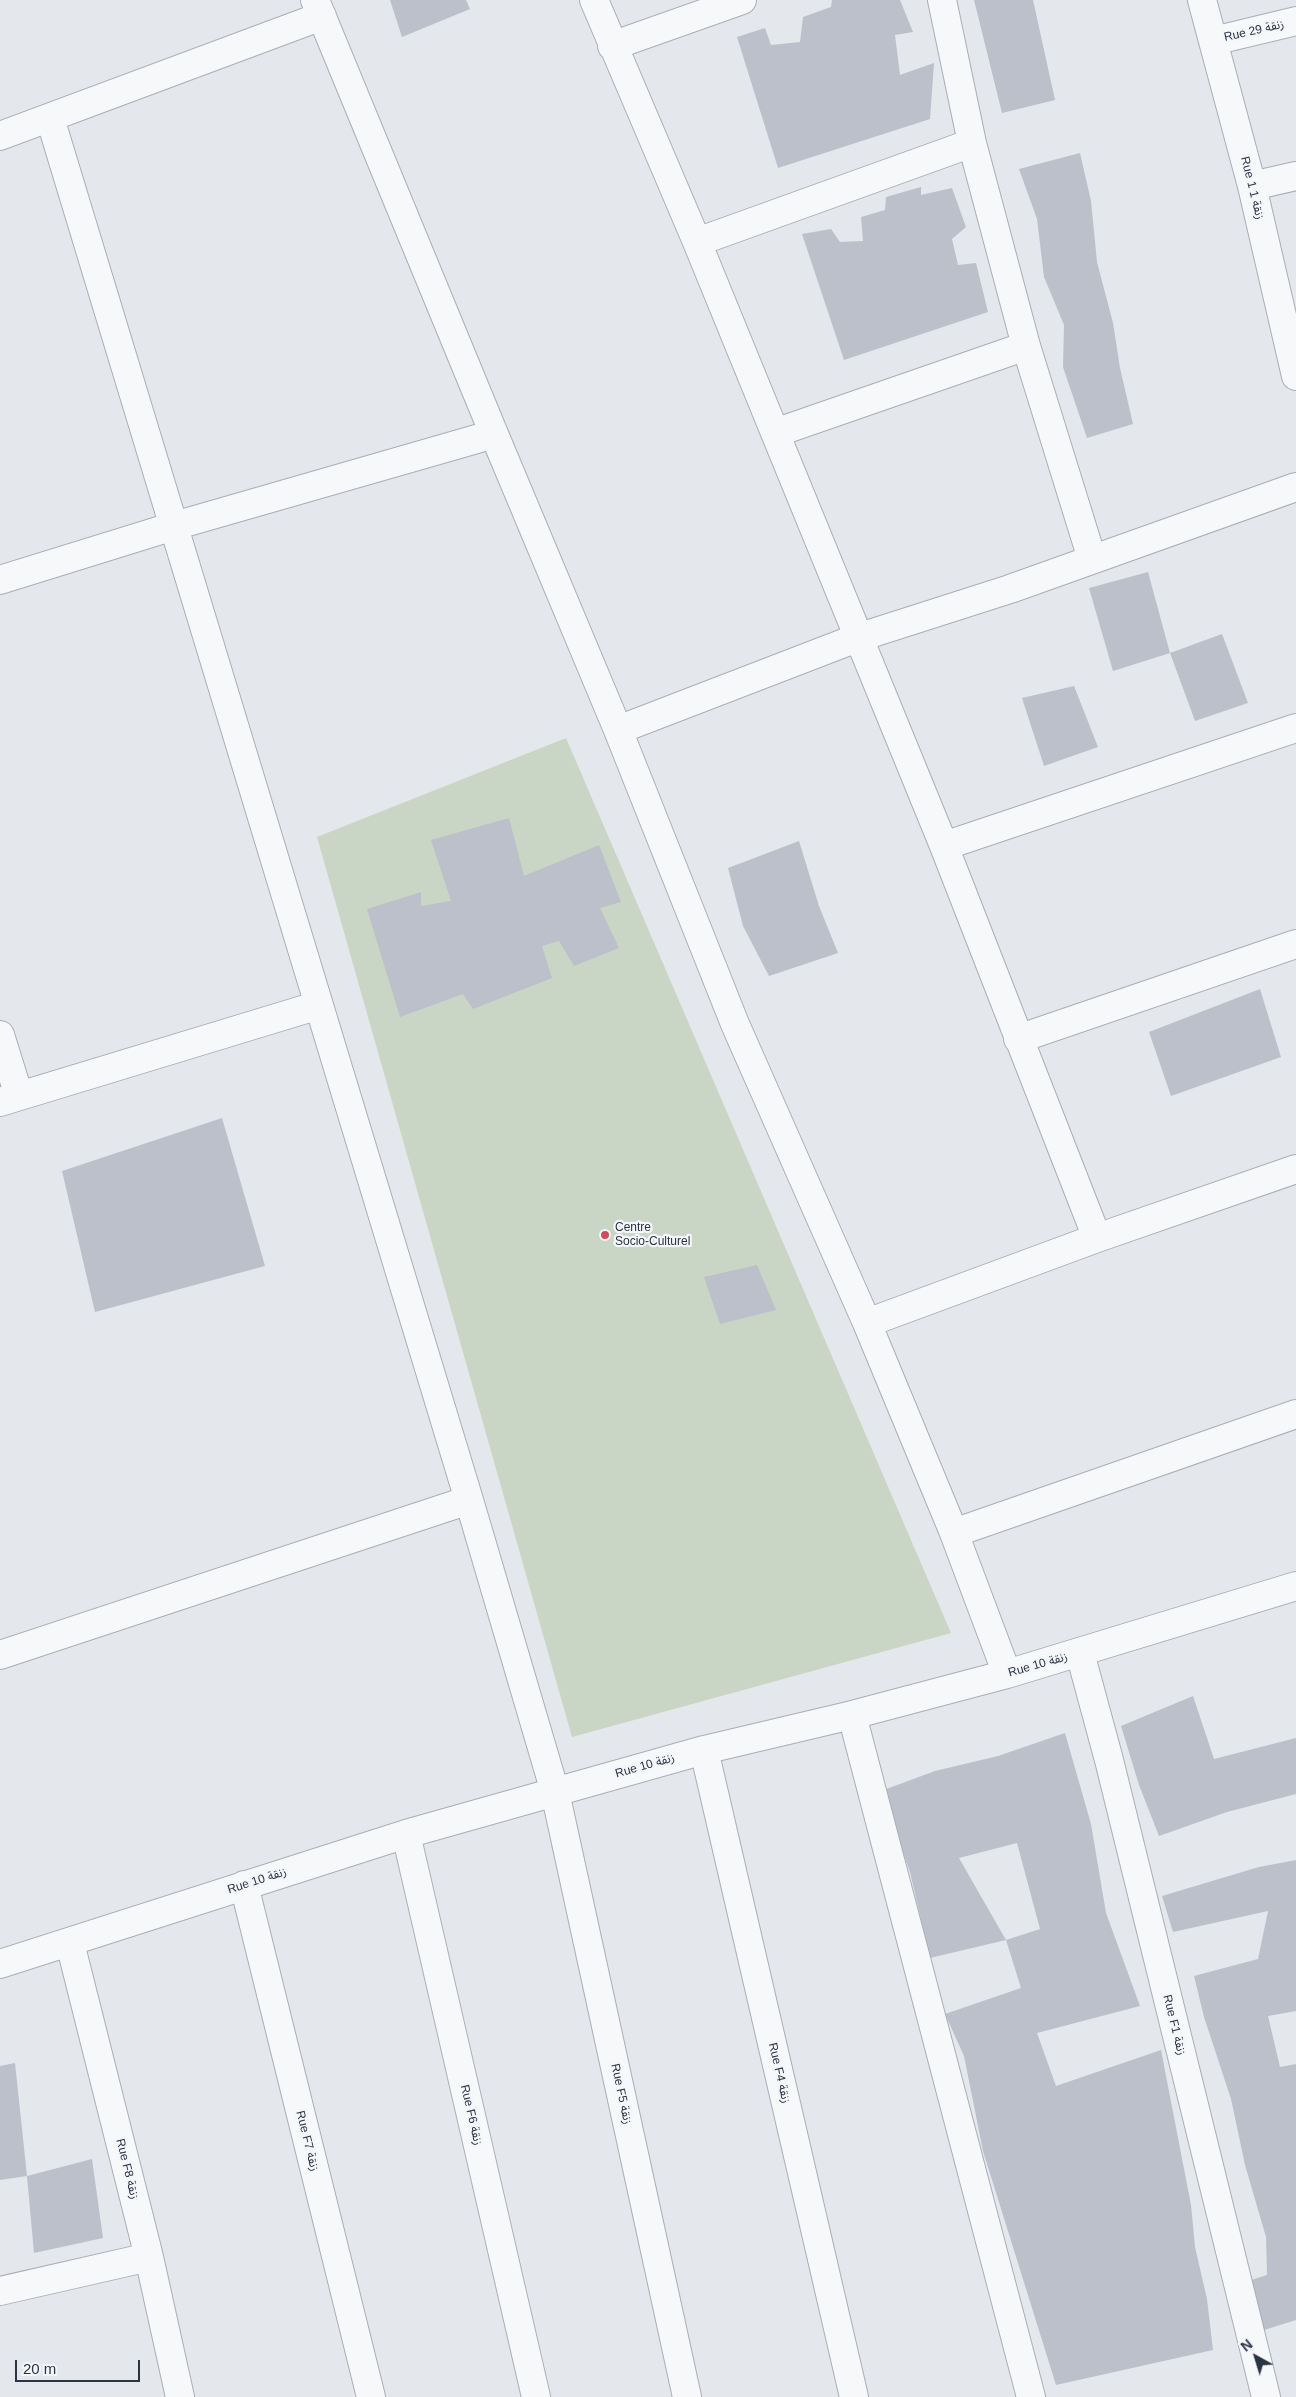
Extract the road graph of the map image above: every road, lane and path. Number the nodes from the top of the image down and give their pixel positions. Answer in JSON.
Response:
{"nodes":[{"id":1,"x":594,"y":0,"type":"edge"},
{"id":2,"x":742,"y":0,"type":"edge"},
{"id":3,"x":942,"y":0,"type":"edge"},
{"id":4,"x":1202,"y":0,"type":"edge"},
{"id":5,"x":318,"y":8,"type":"edge"},
{"id":6,"x":1296,"y":21,"type":"edge"},
{"id":7,"x":1213,"y":41,"type":"junction"},
{"id":8,"x":612,"y":46,"type":"junction"},
{"id":9,"x":50,"y":118,"type":"junction"},
{"id":10,"x":0,"y":136,"type":"edge"},
{"id":11,"x":972,"y":143,"type":"junction"},
{"id":12,"x":1296,"y":176,"type":"edge"},
{"id":13,"x":1252,"y":186,"type":"junction"},
{"id":14,"x":697,"y":242,"type":"junction"},
{"id":15,"x":1026,"y":346,"type":"junction"},
{"id":16,"x":1293,"y":350,"type":"edge"},
{"id":17,"x":1296,"y":376,"type":"edge"},
{"id":18,"x":494,"y":434,"type":"junction"},
{"id":19,"x":775,"y":434,"type":"junction"},
{"id":20,"x":1296,"y":487,"type":"edge"},
{"id":21,"x":174,"y":526,"type":"junction"},
{"id":22,"x":1092,"y":559,"type":"junction"},
{"id":23,"x":0,"y":580,"type":"edge"},
{"id":24,"x":857,"y":638,"type":"junction"},
{"id":25,"x":1296,"y":728,"type":"edge"},
{"id":26,"x":618,"y":730,"type":"junction"},
{"id":27,"x":944,"y":846,"type":"junction"},
{"id":28,"x":1296,"y":944,"type":"edge"},
{"id":29,"x":319,"y":1005,"type":"junction"},
{"id":30,"x":0,"y":1035,"type":"edge"},
{"id":31,"x":1018,"y":1040,"type":"junction"},
{"id":32,"x":9,"y":1099,"type":"edge"},
{"id":33,"x":1296,"y":1168,"type":"edge"},
{"id":34,"x":1097,"y":1238,"type":"junction"},
{"id":35,"x":867,"y":1322,"type":"junction"},
{"id":36,"x":1296,"y":1414,"type":"edge"},
{"id":37,"x":469,"y":1500,"type":"junction"},
{"id":38,"x":954,"y":1533,"type":"junction"},
{"id":39,"x":1296,"y":1586,"type":"edge"},
{"id":40,"x":1080,"y":1653,"type":"junction"},
{"id":41,"x":0,"y":1655,"type":"edge"},
{"id":42,"x":1008,"y":1674,"type":"junction"},
{"id":43,"x":852,"y":1715,"type":"junction"},
{"id":44,"x":704,"y":1750,"type":"junction"},
{"id":45,"x":555,"y":1792,"type":"junction"},
{"id":46,"x":406,"y":1834,"type":"junction"},
{"id":47,"x":244,"y":1885,"type":"junction"},
{"id":48,"x":70,"y":1943,"type":"junction"},
{"id":49,"x":0,"y":1964,"type":"edge"},
{"id":50,"x":150,"y":2257,"type":"junction"},
{"id":51,"x":0,"y":2291,"type":"edge"},
{"id":52,"x":180,"y":2397,"type":"edge"},
{"id":53,"x":371,"y":2397,"type":"edge"},
{"id":54,"x":536,"y":2397,"type":"edge"},
{"id":55,"x":687,"y":2397,"type":"edge"},
{"id":56,"x":854,"y":2397,"type":"edge"},
{"id":57,"x":1031,"y":2397,"type":"edge"},
{"id":58,"x":1266,"y":2397,"type":"edge"}],
"edges":[{"from":1,"to":8,"type":"street"},
{"from":2,"to":8,"type":"street"},
{"from":3,"to":11,"type":"street"},
{"from":4,"to":7,"type":"street","name":"Rue 1 زنقة 1"},
{"from":5,"to":9,"type":"street"},
{"from":5,"to":18,"type":"street"},
{"from":6,"to":7,"type":"street","name":"Rue 29 زنقة"},
{"from":7,"to":13,"type":"street","name":"Rue 1 زنقة 1"},
{"from":8,"to":14,"type":"street"},
{"from":9,"to":10,"type":"street"},
{"from":9,"to":21,"type":"street","name":"Rue F5 زنقة"},
{"from":11,"to":14,"type":"street"},
{"from":11,"to":15,"type":"street"},
{"from":12,"to":13,"type":"street"},
{"from":13,"to":16,"type":"street","name":"Rue 1 زنقة 1"},
{"from":14,"to":19,"type":"street"},
{"from":15,"to":19,"type":"street"},
{"from":15,"to":22,"type":"street"},
{"from":16,"to":17,"type":"street","name":"Rue 1 زنقة 1"},
{"from":18,"to":21,"type":"street"},
{"from":18,"to":26,"type":"street"},
{"from":19,"to":24,"type":"street"},
{"from":20,"to":22,"type":"street"},
{"from":21,"to":23,"type":"street"},
{"from":21,"to":29,"type":"street","name":"Rue F5 زنقة"},
{"from":22,"to":24,"type":"street"},
{"from":24,"to":26,"type":"street"},
{"from":24,"to":27,"type":"street"},
{"from":25,"to":27,"type":"street"},
{"from":26,"to":35,"type":"street"},
{"from":27,"to":31,"type":"street"},
{"from":28,"to":31,"type":"street"},
{"from":29,"to":32,"type":"street"},
{"from":29,"to":37,"type":"street","name":"Rue F5 زنقة"},
{"from":30,"to":32,"type":"street"},
{"from":31,"to":34,"type":"street"},
{"from":33,"to":34,"type":"street"},
{"from":34,"to":35,"type":"street"},
{"from":35,"to":38,"type":"street"},
{"from":36,"to":38,"type":"street"},
{"from":37,"to":41,"type":"street"},
{"from":37,"to":45,"type":"street","name":"Rue F5 زنقة"},
{"from":38,"to":42,"type":"street"},
{"from":39,"to":40,"type":"street","name":"Rue 10 زنقة"},
{"from":40,"to":42,"type":"street","name":"Rue 10 زنقة"},
{"from":40,"to":58,"type":"street","name":"Rue F1 زنقة"},
{"from":42,"to":43,"type":"street","name":"Rue 10 زنقة"},
{"from":43,"to":44,"type":"street","name":"Rue 10 زنقة"},
{"from":43,"to":57,"type":"street"},
{"from":44,"to":45,"type":"street","name":"Rue 10 زنقة"},
{"from":44,"to":56,"type":"street","name":"Rue F4 زنقة"},
{"from":45,"to":46,"type":"street","name":"Rue 10 زنقة"},
{"from":45,"to":55,"type":"street","name":"Rue F5 زنقة"},
{"from":46,"to":47,"type":"street","name":"Rue 10 زنقة"},
{"from":46,"to":54,"type":"street","name":"Rue F6 زنقة"},
{"from":47,"to":48,"type":"street","name":"Rue 10 زنقة"},
{"from":47,"to":53,"type":"street","name":"Rue F7 زنقة"},
{"from":48,"to":49,"type":"street","name":"Rue 10 زنقة"},
{"from":48,"to":50,"type":"street","name":"Rue F8 زنقة"},
{"from":50,"to":51,"type":"street"},
{"from":50,"to":52,"type":"street","name":"Rue F8 زنقة"}]}
